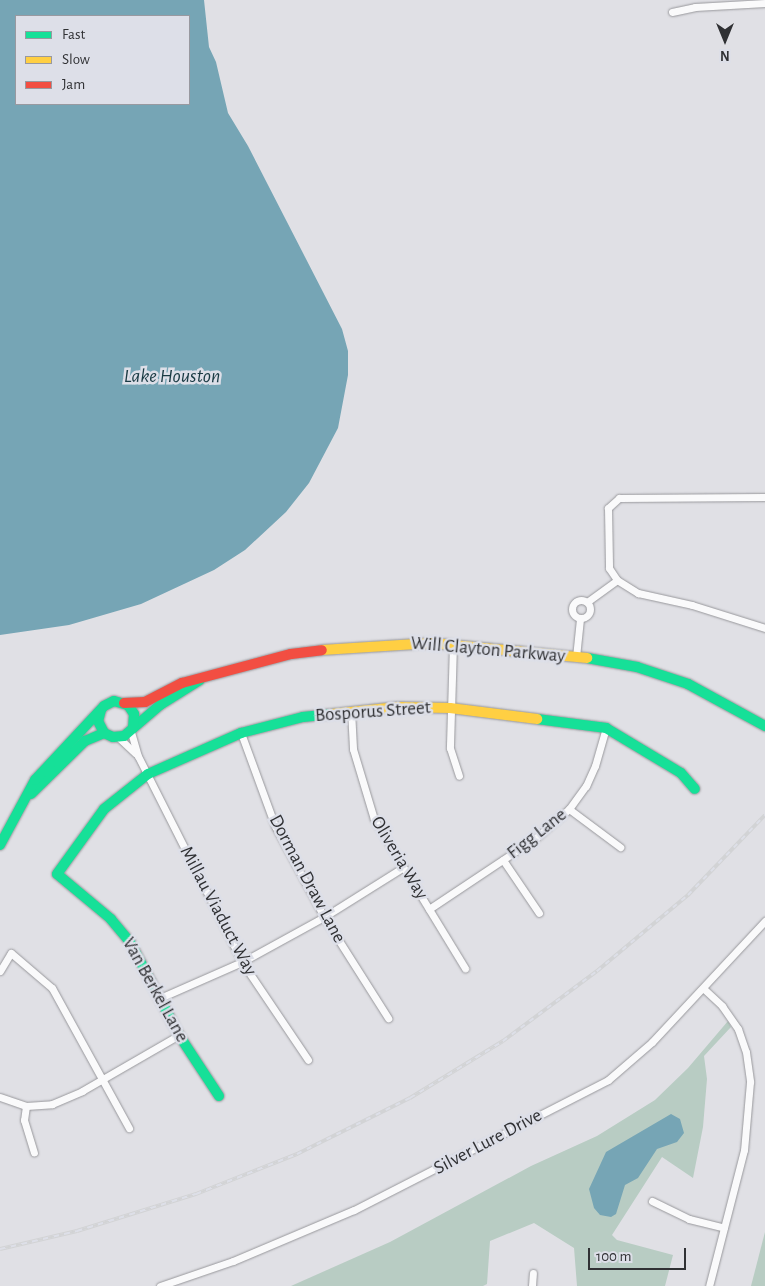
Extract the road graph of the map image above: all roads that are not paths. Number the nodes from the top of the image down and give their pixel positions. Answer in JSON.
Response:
{"nodes":[{"id":1,"x":765,"y":2,"type":"edge"},
{"id":2,"x":672,"y":12,"type":"dead end"},
{"id":3,"x":765,"y":498,"type":"edge"},
{"id":4,"x":618,"y":580,"type":"junction"},
{"id":5,"x":586,"y":602,"type":"junction"},
{"id":6,"x":580,"y":618,"type":"junction"},
{"id":7,"x":765,"y":628,"type":"edge"},
{"id":8,"x":453,"y":644,"type":"junction"},
{"id":9,"x":576,"y":657,"type":"junction"},
{"id":10,"x":200,"y":680,"type":"junction"},
{"id":11,"x":124,"y":703,"type":"junction"},
{"id":12,"x":450,"y":708,"type":"junction"},
{"id":13,"x":100,"y":710,"type":"junction"},
{"id":14,"x":351,"y":710,"type":"junction"},
{"id":15,"x":765,"y":726,"type":"edge"},
{"id":16,"x":606,"y":728,"type":"junction"},
{"id":17,"x":132,"y":730,"type":"junction"},
{"id":18,"x":104,"y":733,"type":"junction"},
{"id":19,"x":242,"y":733,"type":"junction"},
{"id":20,"x":118,"y":738,"type":"junction"},
{"id":21,"x":138,"y":756,"type":"junction"},
{"id":22,"x":148,"y":774,"type":"junction"},
{"id":23,"x":459,"y":776,"type":"dead end"},
{"id":24,"x":695,"y":789,"type":"dead end"},
{"id":25,"x":28,"y":797,"type":"junction"},
{"id":26,"x":569,"y":809,"type":"junction"},
{"id":27,"x":0,"y":845,"type":"edge"},
{"id":28,"x":620,"y":847,"type":"dead end"},
{"id":29,"x":503,"y":860,"type":"junction"},
{"id":30,"x":402,"y":868,"type":"junction"},
{"id":31,"x":57,"y":874,"type":"joint"},
{"id":32,"x":429,"y":909,"type":"junction"},
{"id":33,"x":539,"y":914,"type":"dead end"},
{"id":34,"x":324,"y":917,"type":"junction"},
{"id":35,"x":765,"y":921,"type":"edge"},
{"id":36,"x":242,"y":962,"type":"junction"},
{"id":37,"x":465,"y":968,"type":"dead end"},
{"id":38,"x":0,"y":971,"type":"edge"},
{"id":39,"x":704,"y":988,"type":"junction"},
{"id":40,"x":160,"y":998,"type":"junction"},
{"id":41,"x":388,"y":1018,"type":"dead end"},
{"id":42,"x":179,"y":1035,"type":"junction"},
{"id":43,"x":308,"y":1060,"type":"dead end"},
{"id":44,"x":103,"y":1079,"type":"junction"},
{"id":45,"x":219,"y":1096,"type":"dead end"},
{"id":46,"x":0,"y":1097,"type":"edge"},
{"id":47,"x":26,"y":1106,"type":"junction"},
{"id":48,"x":128,"y":1128,"type":"dead end"},
{"id":49,"x":34,"y":1153,"type":"dead end"},
{"id":50,"x":652,"y":1201,"type":"dead end"},
{"id":51,"x":724,"y":1228,"type":"junction"},
{"id":52,"x":533,"y":1273,"type":"dead end"},
{"id":53,"x":160,"y":1286,"type":"edge"},
{"id":54,"x":532,"y":1286,"type":"edge"},
{"id":55,"x":709,"y":1286,"type":"edge"}],
"edges":[{"from":1,"to":2,"type":"street"},
{"from":3,"to":4,"type":"street"},
{"from":4,"to":5,"type":"street"},
{"from":4,"to":7,"type":"street"},
{"from":5,"to":6,"type":"street"},
{"from":5,"to":6,"type":"street"},
{"from":6,"to":9,"type":"street"},
{"from":8,"to":9,"type":"street","name":"Will Clayton Parkway"},
{"from":8,"to":10,"type":"street","name":"Will Clayton Parkway"},
{"from":8,"to":12,"type":"street"},
{"from":9,"to":15,"type":"street","name":"Will Clayton Parkway"},
{"from":10,"to":11,"type":"street","name":"Will Clayton Parkway"},
{"from":10,"to":17,"type":"street","name":"Will Clayton Parkway"},
{"from":11,"to":13,"type":"street"},
{"from":11,"to":17,"type":"street"},
{"from":12,"to":14,"type":"street","name":"Bosporus Street"},
{"from":12,"to":16,"type":"street","name":"Bosporus Street"},
{"from":12,"to":23,"type":"street"},
{"from":13,"to":18,"type":"street"},
{"from":13,"to":25,"type":"street"},
{"from":14,"to":19,"type":"street","name":"Bosporus Street"},
{"from":14,"to":30,"type":"street","name":"Oliveria Way"},
{"from":16,"to":24,"type":"street","name":"Bosporus Street"},
{"from":16,"to":26,"type":"street","name":"Figg Lane"},
{"from":17,"to":20,"type":"street"},
{"from":17,"to":21,"type":"street","name":"Millau Viaduct Way"},
{"from":18,"to":20,"type":"street"},
{"from":18,"to":25,"type":"street"},
{"from":19,"to":22,"type":"street","name":"Bosporus Street"},
{"from":19,"to":34,"type":"street","name":"Dorman Draw Lane"},
{"from":20,"to":21,"type":"street","name":"Millau Viaduct Way"},
{"from":21,"to":22,"type":"street","name":"Millau Viaduct Way"},
{"from":22,"to":31,"type":"street","name":"Bosporus Street"},
{"from":22,"to":36,"type":"street","name":"Millau Viaduct Way"},
{"from":25,"to":27,"type":"street"},
{"from":26,"to":28,"type":"street"},
{"from":26,"to":29,"type":"street","name":"Figg Lane"},
{"from":29,"to":32,"type":"street","name":"Figg Lane"},
{"from":29,"to":33,"type":"street"},
{"from":30,"to":32,"type":"street","name":"Oliveria Way"},
{"from":30,"to":34,"type":"street"},
{"from":31,"to":40,"type":"street","name":"Van Berkel Lane"},
{"from":32,"to":37,"type":"street","name":"Oliveria Way"},
{"from":34,"to":36,"type":"street"},
{"from":34,"to":41,"type":"street","name":"Dorman Draw Lane"},
{"from":35,"to":39,"type":"street","name":"Silver Lure Drive"},
{"from":36,"to":40,"type":"street"},
{"from":36,"to":43,"type":"street","name":"Millau Viaduct Way"},
{"from":38,"to":44,"type":"street"},
{"from":39,"to":51,"type":"street"},
{"from":39,"to":53,"type":"street","name":"Silver Lure Drive"},
{"from":40,"to":42,"type":"street","name":"Van Berkel Lane"},
{"from":42,"to":44,"type":"street"},
{"from":42,"to":45,"type":"street","name":"Van Berkel Lane"},
{"from":44,"to":47,"type":"street"},
{"from":44,"to":48,"type":"street"},
{"from":46,"to":47,"type":"street"},
{"from":47,"to":49,"type":"street"},
{"from":50,"to":51,"type":"street"},
{"from":51,"to":55,"type":"street"},
{"from":52,"to":54,"type":"street"}]}
